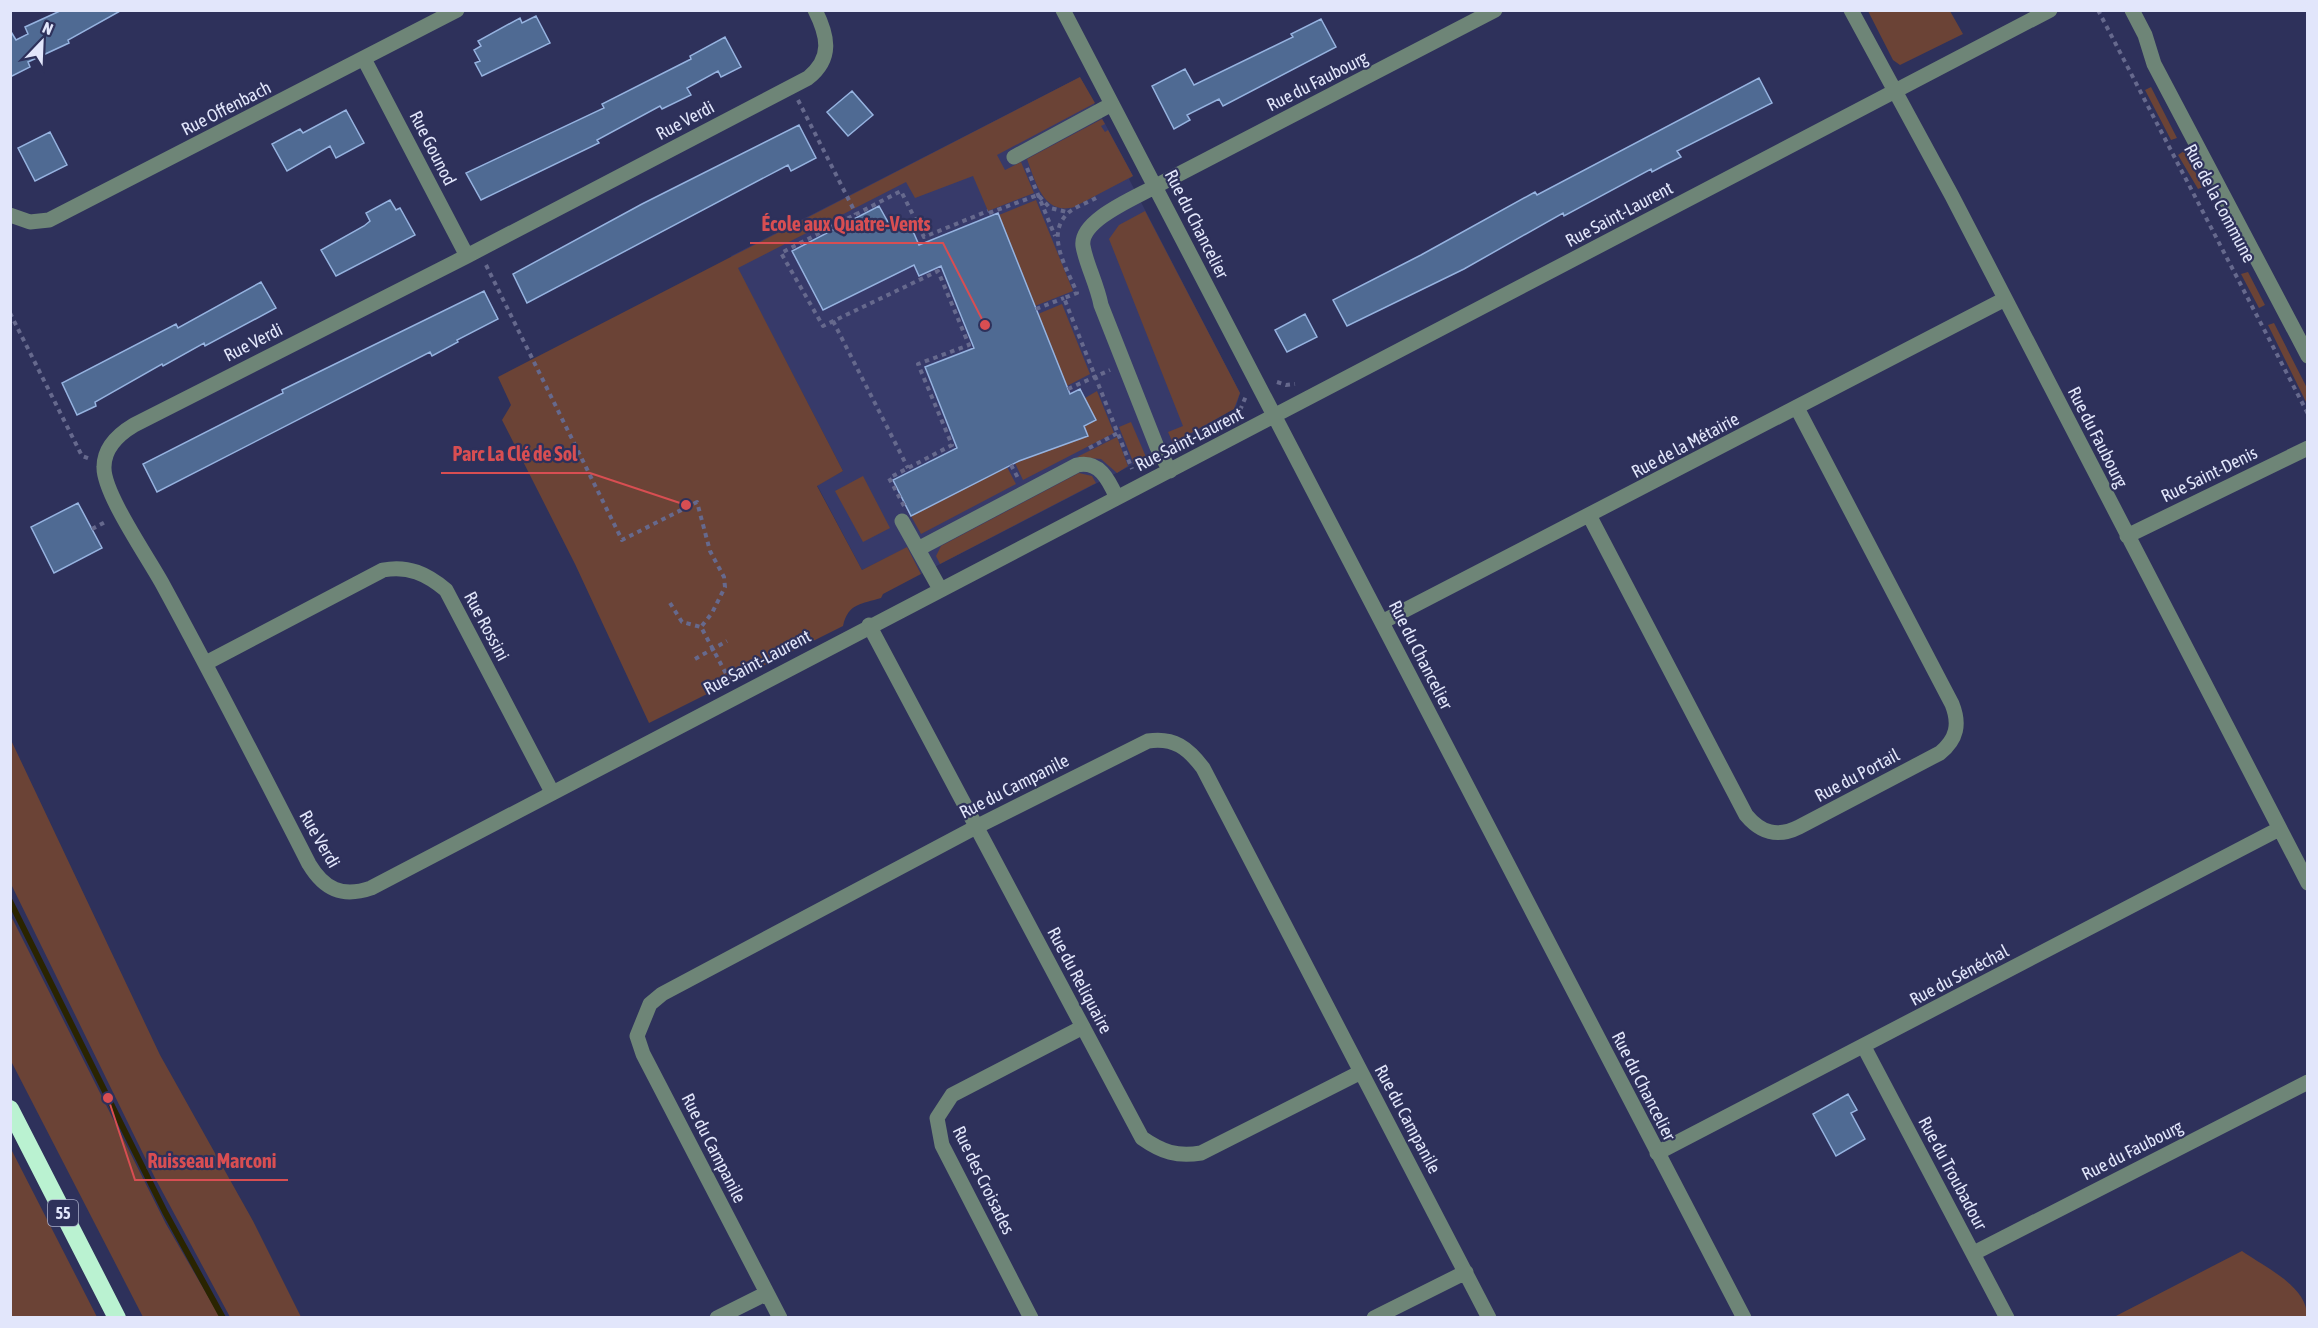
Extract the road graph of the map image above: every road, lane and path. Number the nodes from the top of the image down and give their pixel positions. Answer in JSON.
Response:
{"nodes":[{"id":1,"x":457,"y":10,"type":"edge"},
{"id":2,"x":815,"y":10,"type":"edge"},
{"id":3,"x":1063,"y":10,"type":"edge"},
{"id":4,"x":1496,"y":10,"type":"edge"},
{"id":5,"x":1851,"y":10,"type":"edge"},
{"id":6,"x":2050,"y":10,"type":"edge"},
{"id":7,"x":2098,"y":10,"type":"edge"},
{"id":8,"x":2132,"y":10,"type":"edge"},
{"id":9,"x":364,"y":58,"type":"junction"},
{"id":10,"x":1895,"y":92,"type":"junction"},
{"id":11,"x":797,"y":100,"type":"dead end"},
{"id":12,"x":1112,"y":104,"type":"junction"},
{"id":13,"x":1019,"y":159,"type":"joint"},
{"id":14,"x":1156,"y":186,"type":"junction"},
{"id":15,"x":1038,"y":195,"type":"junction"},
{"id":16,"x":1068,"y":212,"type":"dead end"},
{"id":17,"x":856,"y":214,"type":"junction"},
{"id":18,"x":11,"y":217,"type":"edge"},
{"id":19,"x":1057,"y":240,"type":"dead end"},
{"id":20,"x":467,"y":256,"type":"junction"},
{"id":21,"x":486,"y":264,"type":"dead end"},
{"id":22,"x":1064,"y":298,"type":"dead end"},
{"id":23,"x":2005,"y":299,"type":"junction"},
{"id":24,"x":1036,"y":309,"type":"dead end"},
{"id":25,"x":10,"y":314,"type":"edge"},
{"id":26,"x":833,"y":321,"type":"junction"},
{"id":27,"x":2307,"y":356,"type":"edge"},
{"id":28,"x":1095,"y":376,"type":"dead end"},
{"id":29,"x":1068,"y":389,"type":"dead end"},
{"id":30,"x":1244,"y":397,"type":"dead end"},
{"id":31,"x":1797,"y":408,"type":"junction"},
{"id":32,"x":2307,"y":414,"type":"edge"},
{"id":33,"x":1275,"y":417,"type":"junction"},
{"id":34,"x":1227,"y":419,"type":"dead end"},
{"id":35,"x":2307,"y":448,"type":"edge"},
{"id":36,"x":104,"y":465,"type":"junction"},
{"id":37,"x":1011,"y":465,"type":"dead end"},
{"id":38,"x":908,"y":468,"type":"junction"},
{"id":39,"x":1170,"y":471,"type":"junction"},
{"id":40,"x":1021,"y":484,"type":"dead end"},
{"id":41,"x":1117,"y":498,"type":"junction"},
{"id":42,"x":905,"y":517,"type":"joint"},
{"id":43,"x":1590,"y":517,"type":"junction"},
{"id":44,"x":2127,"y":536,"type":"junction"},
{"id":45,"x":918,"y":549,"type":"junction"},
{"id":46,"x":939,"y":589,"type":"junction"},
{"id":47,"x":670,"y":603,"type":"dead end"},
{"id":48,"x":1382,"y":622,"type":"junction"},
{"id":49,"x":869,"y":625,"type":"junction"},
{"id":50,"x":701,"y":627,"type":"junction"},
{"id":51,"x":727,"y":641,"type":"dead end"},
{"id":52,"x":713,"y":649,"type":"junction"},
{"id":53,"x":695,"y":659,"type":"dead end"},
{"id":54,"x":206,"y":663,"type":"junction"},
{"id":55,"x":730,"y":681,"type":"dead end"},
{"id":56,"x":552,"y":792,"type":"junction"},
{"id":57,"x":978,"y":826,"type":"junction"},
{"id":58,"x":2279,"y":829,"type":"junction"},
{"id":59,"x":2307,"y":883,"type":"edge"},
{"id":60,"x":342,"y":893,"type":"joint"},
{"id":61,"x":1083,"y":1027,"type":"junction"},
{"id":62,"x":1864,"y":1047,"type":"junction"},
{"id":63,"x":1361,"y":1072,"type":"junction"},
{"id":64,"x":2307,"y":1082,"type":"edge"},
{"id":65,"x":10,"y":1108,"type":"edge"},
{"id":66,"x":1657,"y":1153,"type":"junction"},
{"id":67,"x":1974,"y":1253,"type":"junction"},
{"id":68,"x":1466,"y":1272,"type":"junction"},
{"id":69,"x":767,"y":1293,"type":"junction"},
{"id":70,"x":117,"y":1317,"type":"edge"},
{"id":71,"x":717,"y":1317,"type":"edge"},
{"id":72,"x":780,"y":1317,"type":"edge"},
{"id":73,"x":1031,"y":1317,"type":"edge"},
{"id":74,"x":1374,"y":1317,"type":"edge"},
{"id":75,"x":1489,"y":1317,"type":"edge"},
{"id":76,"x":1744,"y":1317,"type":"edge"},
{"id":77,"x":2007,"y":1317,"type":"edge"}],
"edges":[{"from":1,"to":9,"type":"street","name":"Rue Offenbach"},
{"from":2,"to":20,"type":"street","name":"Rue Verdi"},
{"from":3,"to":12,"type":"street","name":"Rue du Chancelier"},
{"from":4,"to":14,"type":"street","name":"Rue du Faubourg"},
{"from":5,"to":10,"type":"street","name":"Rue du Faubourg"},
{"from":6,"to":10,"type":"street","name":"Rue Saint-Laurent"},
{"from":7,"to":32,"type":"path","name":"Rue de la Commune"},
{"from":8,"to":27,"type":"street","name":"Rue de la Commune"},
{"from":9,"to":18,"type":"street","name":"Rue Offenbach"},
{"from":9,"to":20,"type":"street","name":"Rue Gounod"},
{"from":10,"to":23,"type":"street","name":"Rue du Faubourg"},
{"from":10,"to":33,"type":"street","name":"Rue Saint-Laurent"},
{"from":11,"to":17,"type":"path"},
{"from":12,"to":13,"type":"street"},
{"from":12,"to":14,"type":"street","name":"Rue du Chancelier"},
{"from":13,"to":15,"type":"path"},
{"from":14,"to":33,"type":"street","name":"Rue du Chancelier"},
{"from":14,"to":39,"type":"street","name":"Rue du Faubourg"},
{"from":15,"to":16,"type":"path"},
{"from":15,"to":17,"type":"path"},
{"from":15,"to":19,"type":"path"},
{"from":17,"to":26,"type":"path"},
{"from":20,"to":36,"type":"street","name":"Rue Verdi"},
{"from":21,"to":50,"type":"path"},
{"from":22,"to":24,"type":"path"},
{"from":23,"to":31,"type":"street","name":"Rue de la Métairie"},
{"from":23,"to":44,"type":"street","name":"Rue du Faubourg"},
{"from":25,"to":36,"type":"path"},
{"from":26,"to":38,"type":"path"},
{"from":26,"to":38,"type":"path"},
{"from":28,"to":29,"type":"path"},
{"from":30,"to":34,"type":"path","name":"Rue Saint-Laurent"},
{"from":31,"to":43,"type":"street","name":"Rue de la Métairie"},
{"from":31,"to":43,"type":"street","name":"Rue du Portail"},
{"from":33,"to":39,"type":"street","name":"Rue Saint-Laurent"},
{"from":33,"to":48,"type":"street","name":"Rue du Chancelier"},
{"from":35,"to":44,"type":"street","name":"Rue Saint-Denis"},
{"from":36,"to":54,"type":"street","name":"Rue Verdi"},
{"from":37,"to":40,"type":"path"},
{"from":38,"to":42,"type":"path"},
{"from":39,"to":41,"type":"street","name":"Rue Saint-Laurent"},
{"from":41,"to":45,"type":"street"},
{"from":41,"to":46,"type":"street","name":"Rue Saint-Laurent"},
{"from":42,"to":45,"type":"street"},
{"from":43,"to":48,"type":"street","name":"Rue de la Métairie"},
{"from":44,"to":58,"type":"street","name":"Rue du Faubourg"},
{"from":45,"to":46,"type":"street"},
{"from":46,"to":49,"type":"street","name":"Rue Saint-Laurent"},
{"from":47,"to":50,"type":"path"},
{"from":48,"to":66,"type":"street","name":"Rue du Chancelier"},
{"from":49,"to":56,"type":"street","name":"Rue Saint-Laurent"},
{"from":49,"to":57,"type":"street","name":"Rue du Reliquaire"},
{"from":50,"to":52,"type":"path"},
{"from":51,"to":52,"type":"path"},
{"from":52,"to":53,"type":"path"},
{"from":52,"to":55,"type":"path"},
{"from":54,"to":56,"type":"street","name":"Rue Rossini"},
{"from":54,"to":60,"type":"street","name":"Rue Verdi"},
{"from":56,"to":60,"type":"street","name":"Rue Saint-Laurent"},
{"from":57,"to":61,"type":"street","name":"Rue du Reliquaire"},
{"from":57,"to":63,"type":"street","name":"Rue du Campanile"},
{"from":57,"to":69,"type":"street","name":"Rue du Campanile"},
{"from":58,"to":59,"type":"street","name":"Rue du Faubourg"},
{"from":58,"to":62,"type":"street","name":"Rue du Sénéchal"},
{"from":61,"to":63,"type":"street","name":"Rue du Reliquaire"},
{"from":61,"to":73,"type":"street","name":"Rue des Croisades"},
{"from":62,"to":66,"type":"street","name":"Rue du Sénéchal"},
{"from":62,"to":67,"type":"street","name":"Rue du Troubadour"},
{"from":63,"to":68,"type":"street","name":"Rue du Campanile"},
{"from":64,"to":67,"type":"street","name":"Rue du Faubourg"},
{"from":65,"to":70,"type":"highway","number":"55"},
{"from":66,"to":76,"type":"street","name":"Rue du Chancelier"},
{"from":67,"to":77,"type":"street","name":"Rue du Troubadour"},
{"from":68,"to":74,"type":"street"},
{"from":68,"to":75,"type":"street","name":"Rue du Campanile"},
{"from":69,"to":71,"type":"street"},
{"from":69,"to":72,"type":"street","name":"Rue du Campanile"}]}
